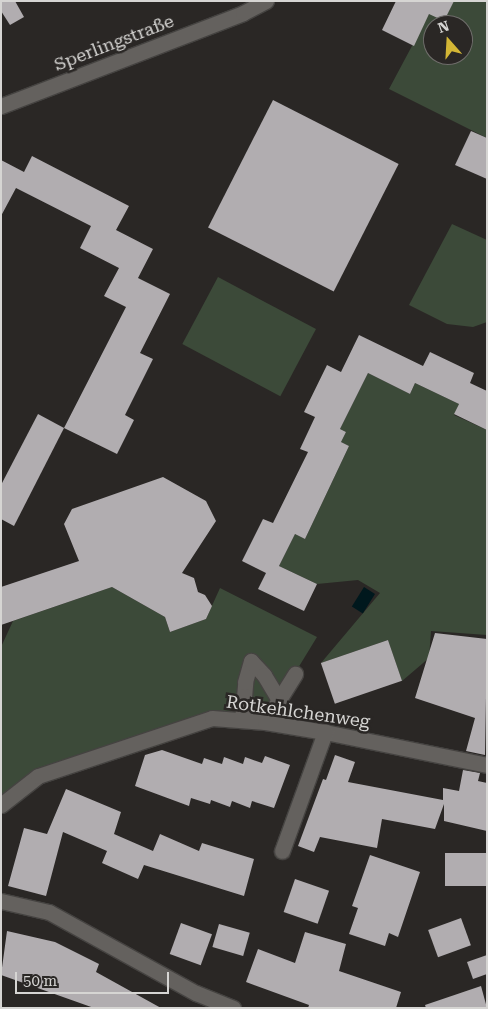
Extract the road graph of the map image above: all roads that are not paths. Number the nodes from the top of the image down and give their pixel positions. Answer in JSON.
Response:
{"nodes":[{"id":1,"x":266,"y":1,"type":"edge"},
{"id":2,"x":1,"y":106,"type":"edge"},
{"id":3,"x":296,"y":674,"type":"dead end"},
{"id":4,"x":279,"y":700,"type":"junction"},
{"id":5,"x":242,"y":720,"type":"junction"},
{"id":6,"x":265,"y":722,"type":"junction"},
{"id":7,"x":325,"y":732,"type":"junction"},
{"id":8,"x":487,"y":765,"type":"edge"},
{"id":9,"x":1,"y":805,"type":"edge"},
{"id":10,"x":282,"y":851,"type":"dead end"},
{"id":11,"x":1,"y":901,"type":"edge"},
{"id":12,"x":232,"y":1008,"type":"edge"}],
"edges":[{"from":1,"to":2,"type":"street","name":"Sperlingstraße"},
{"from":3,"to":4,"type":"street"},
{"from":4,"to":5,"type":"street"},
{"from":4,"to":6,"type":"street"},
{"from":5,"to":6,"type":"street","name":"Rotkehlchenweg"},
{"from":5,"to":9,"type":"street","name":"Rotkehlchenweg"},
{"from":6,"to":7,"type":"street","name":"Rotkehlchenweg"},
{"from":7,"to":8,"type":"street","name":"Rotkehlchenweg"},
{"from":7,"to":10,"type":"street"},
{"from":11,"to":12,"type":"street"}]}
